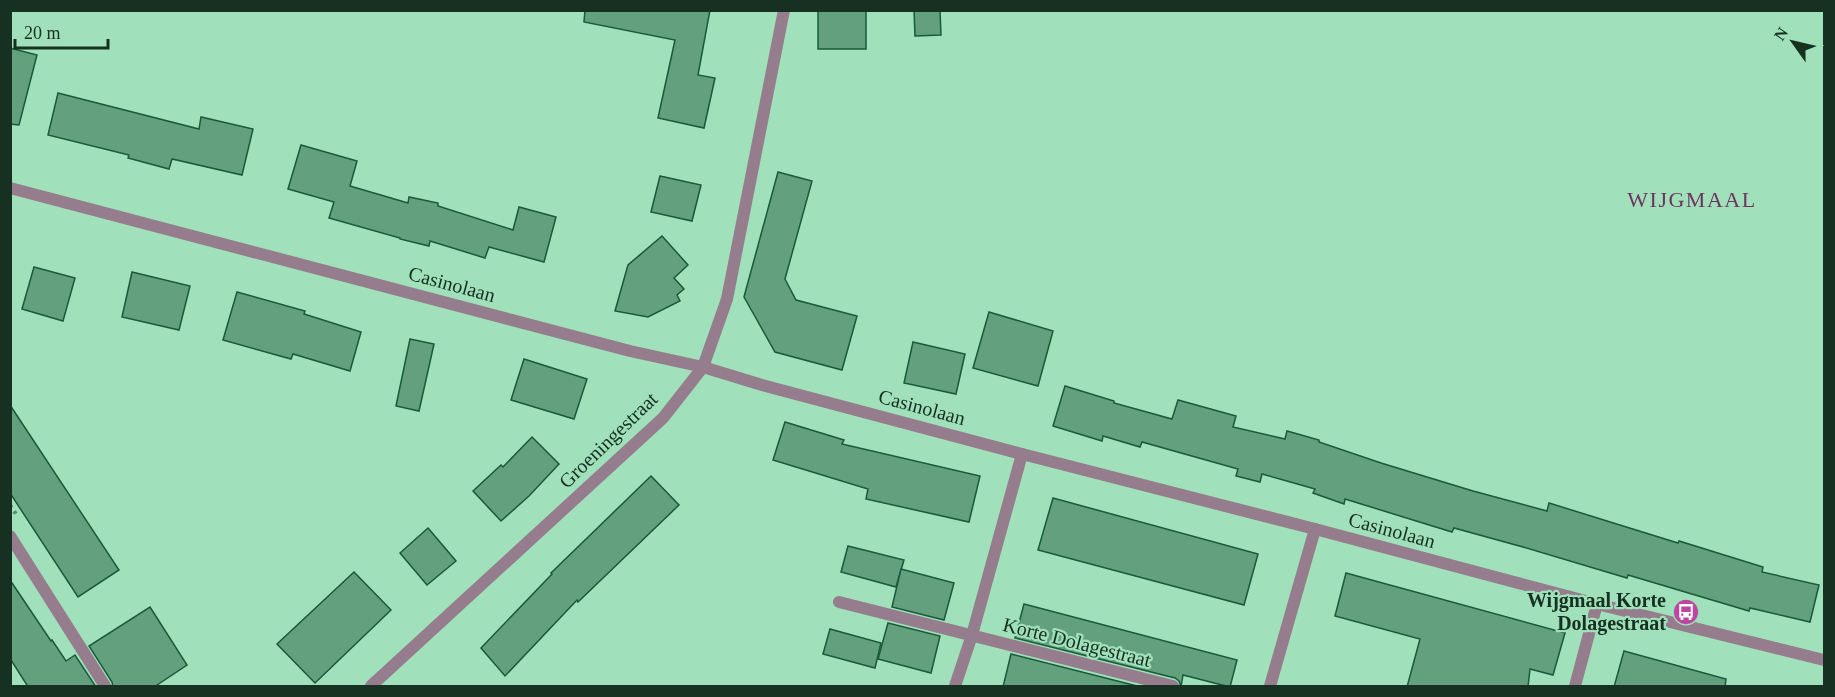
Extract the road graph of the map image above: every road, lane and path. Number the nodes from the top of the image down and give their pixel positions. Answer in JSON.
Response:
{"nodes":[{"id":1,"x":784,"y":10,"type":"edge"},
{"id":2,"x":10,"y":188,"type":"edge"},
{"id":3,"x":703,"y":367,"type":"junction"},
{"id":4,"x":1022,"y":454,"type":"junction"},
{"id":5,"x":1315,"y":529,"type":"junction"},
{"id":6,"x":10,"y":536,"type":"edge"},
{"id":7,"x":839,"y":602,"type":"dead end"},
{"id":8,"x":1597,"y":604,"type":"junction"},
{"id":9,"x":972,"y":635,"type":"junction"},
{"id":10,"x":1824,"y":660,"type":"edge"},
{"id":11,"x":105,"y":687,"type":"edge"},
{"id":12,"x":371,"y":687,"type":"edge"},
{"id":13,"x":955,"y":687,"type":"edge"},
{"id":14,"x":1173,"y":687,"type":"edge"},
{"id":15,"x":1270,"y":687,"type":"edge"},
{"id":16,"x":1575,"y":687,"type":"edge"}],
"edges":[{"from":1,"to":3,"type":"street","name":"Groeningestraat"},
{"from":2,"to":3,"type":"street","name":"Casinolaan"},
{"from":3,"to":4,"type":"street","name":"Casinolaan"},
{"from":3,"to":12,"type":"street","name":"Groeningestraat"},
{"from":4,"to":5,"type":"street","name":"Casinolaan"},
{"from":4,"to":9,"type":"street","name":"Korte Dolagestraat"},
{"from":5,"to":8,"type":"street","name":"Casinolaan"},
{"from":5,"to":15,"type":"street"},
{"from":6,"to":11,"type":"street"},
{"from":7,"to":9,"type":"street","name":"Korte Dolagestraat"},
{"from":8,"to":10,"type":"street","name":"Casinolaan"},
{"from":8,"to":16,"type":"street"},
{"from":9,"to":13,"type":"street","name":"Korte Dolagestraat"},
{"from":9,"to":14,"type":"street","name":"Korte Dolagestraat"}]}
